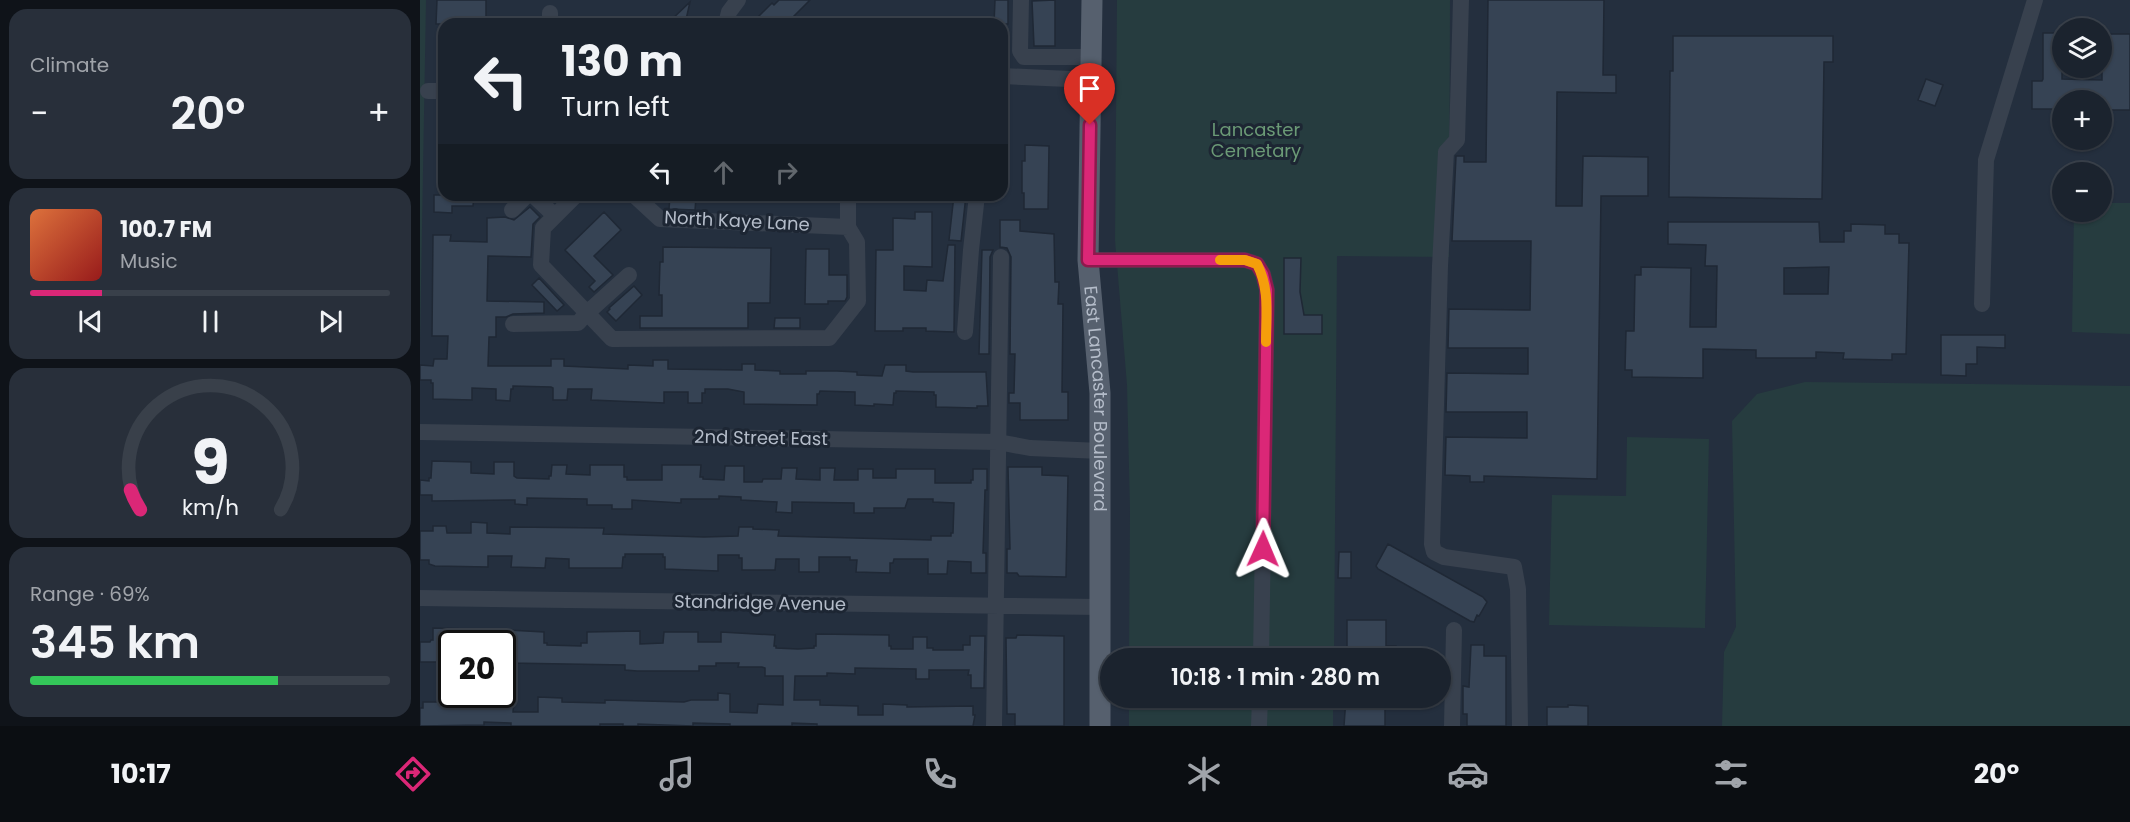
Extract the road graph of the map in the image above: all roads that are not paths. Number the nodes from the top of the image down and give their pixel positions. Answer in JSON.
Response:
{"nodes":[{"id":1,"x":1021,"y":0,"type":"edge"},
{"id":2,"x":1092,"y":0,"type":"edge"},
{"id":3,"x":1461,"y":0,"type":"edge"},
{"id":4,"x":2035,"y":0,"type":"edge"},
{"id":5,"x":1091,"y":57,"type":"junction"},
{"id":6,"x":1008,"y":76,"type":"edge"},
{"id":7,"x":1091,"y":80,"type":"junction"},
{"id":8,"x":522,"y":201,"type":"edge"},
{"id":9,"x":539,"y":201,"type":"edge"},
{"id":10,"x":570,"y":201,"type":"edge"},
{"id":11,"x":640,"y":201,"type":"edge"},
{"id":12,"x":848,"y":201,"type":"edge"},
{"id":13,"x":976,"y":201,"type":"edge"},
{"id":14,"x":512,"y":210,"type":"dead end"},
{"id":15,"x":555,"y":216,"type":"junction"},
{"id":16,"x":848,"y":226,"type":"junction"},
{"id":17,"x":1001,"y":257,"type":"dead end"},
{"id":18,"x":1088,"y":260,"type":"junction"},
{"id":19,"x":629,"y":275,"type":"dead end"},
{"id":20,"x":1982,"y":304,"type":"dead end"},
{"id":21,"x":587,"y":313,"type":"junction"},
{"id":22,"x":513,"y":324,"type":"dead end"},
{"id":23,"x":965,"y":332,"type":"dead end"},
{"id":24,"x":420,"y":432,"type":"edge"},
{"id":25,"x":998,"y":442,"type":"junction"},
{"id":26,"x":1101,"y":451,"type":"junction"},
{"id":27,"x":420,"y":598,"type":"edge"},
{"id":28,"x":995,"y":605,"type":"junction"},
{"id":29,"x":1101,"y":607,"type":"junction"},
{"id":30,"x":1454,"y":630,"type":"dead end"},
{"id":31,"x":1261,"y":648,"type":"edge"},
{"id":32,"x":1260,"y":708,"type":"edge"},
{"id":33,"x":994,"y":726,"type":"edge"},
{"id":34,"x":1100,"y":726,"type":"edge"},
{"id":35,"x":1259,"y":726,"type":"edge"},
{"id":36,"x":1452,"y":726,"type":"edge"},
{"id":37,"x":1520,"y":726,"type":"edge"}],
"edges":[{"from":1,"to":5,"type":"street"},
{"from":2,"to":5,"type":"main road","name":"East Lancaster Boulevard"},
{"from":3,"to":37,"type":"street"},
{"from":4,"to":20,"type":"street"},
{"from":5,"to":7,"type":"main road","name":"East Lancaster Boulevard"},
{"from":6,"to":7,"type":"street"},
{"from":7,"to":18,"type":"main road","name":"East Lancaster Boulevard"},
{"from":8,"to":14,"type":"street"},
{"from":9,"to":15,"type":"street"},
{"from":10,"to":15,"type":"street"},
{"from":11,"to":16,"type":"street","name":"North Kaye Lane"},
{"from":12,"to":16,"type":"street"},
{"from":13,"to":23,"type":"street"},
{"from":15,"to":21,"type":"street"},
{"from":16,"to":21,"type":"street"},
{"from":17,"to":25,"type":"street"},
{"from":18,"to":26,"type":"main road","name":"East Lancaster Boulevard"},
{"from":18,"to":31,"type":"street"},
{"from":19,"to":21,"type":"street"},
{"from":21,"to":22,"type":"street"},
{"from":24,"to":25,"type":"street","name":"2nd Street East"},
{"from":25,"to":26,"type":"street","name":"2nd Street East"},
{"from":25,"to":28,"type":"street"},
{"from":26,"to":29,"type":"main road","name":"East Lancaster Boulevard"},
{"from":27,"to":28,"type":"street","name":"Standridge Avenue"},
{"from":28,"to":29,"type":"street","name":"Standridge Avenue"},
{"from":28,"to":33,"type":"street"},
{"from":29,"to":34,"type":"main road","name":"East Lancaster Boulevard"},
{"from":30,"to":36,"type":"street"},
{"from":32,"to":35,"type":"street"}]}
